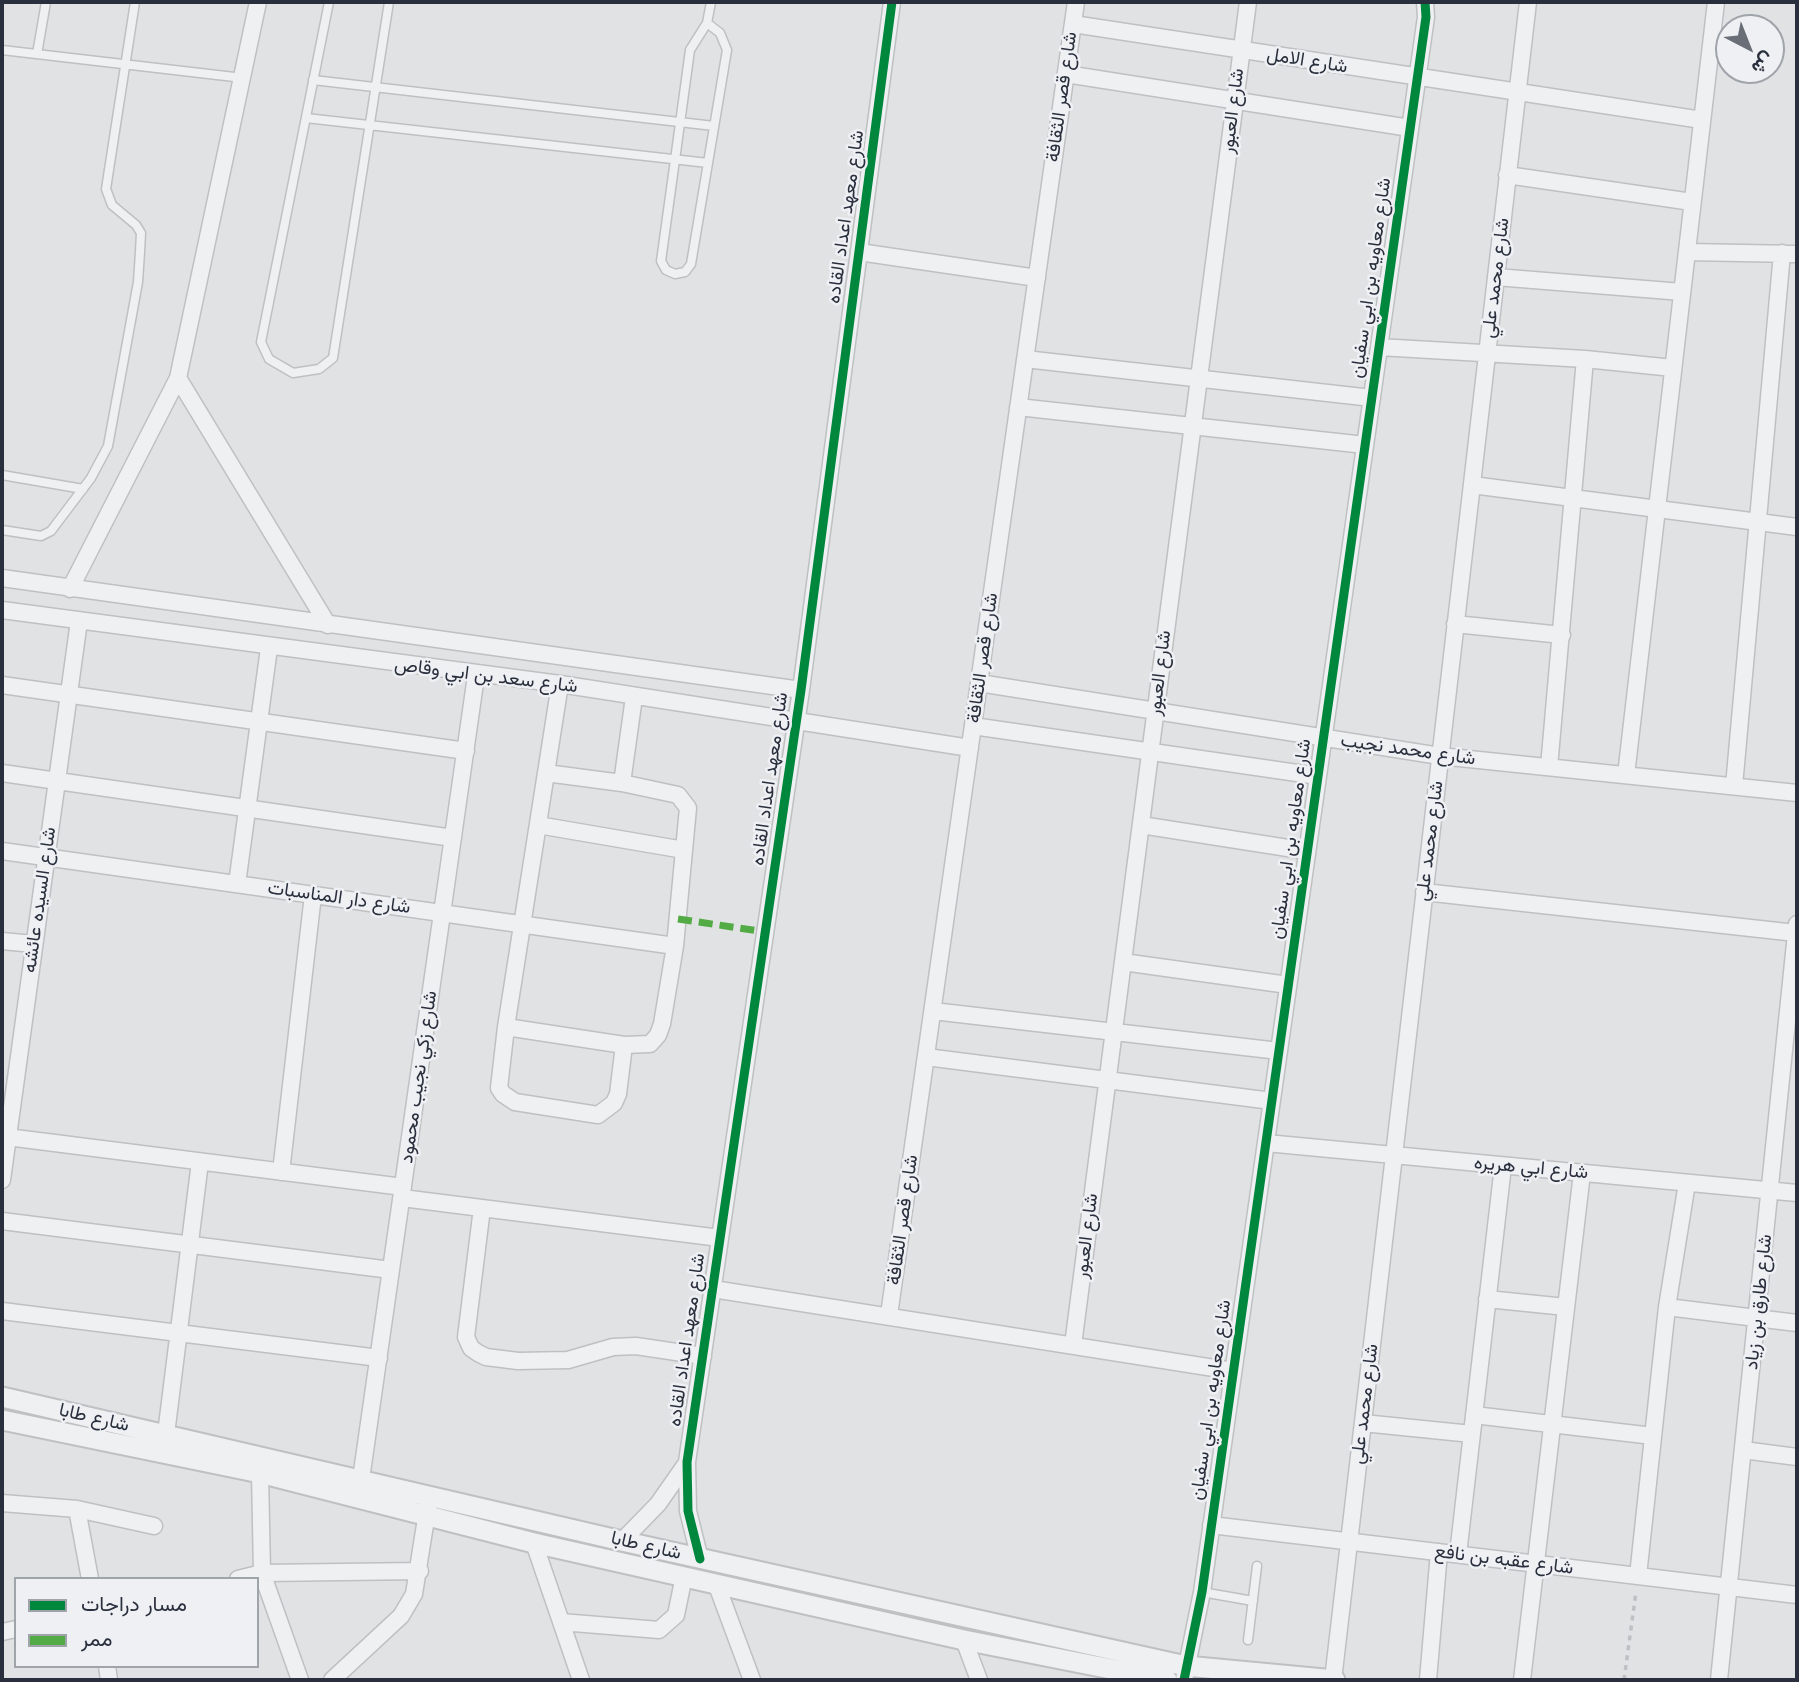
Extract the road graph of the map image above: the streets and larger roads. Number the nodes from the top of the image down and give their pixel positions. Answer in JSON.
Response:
{"nodes":[{"id":1,"x":258,"y":2,"type":"edge"},
{"id":2,"x":892,"y":2,"type":"edge"},
{"id":3,"x":1076,"y":2,"type":"edge"},
{"id":4,"x":1248,"y":2,"type":"edge"},
{"id":5,"x":1425,"y":2,"type":"edge"},
{"id":6,"x":1528,"y":2,"type":"edge"},
{"id":7,"x":1716,"y":2,"type":"edge"},
{"id":8,"x":1073,"y":24,"type":"junction"},
{"id":9,"x":1241,"y":51,"type":"junction"},
{"id":10,"x":1066,"y":74,"type":"junction"},
{"id":11,"x":1417,"y":79,"type":"junction"},
{"id":12,"x":1517,"y":94,"type":"junction"},
{"id":13,"x":1235,"y":101,"type":"junction"},
{"id":14,"x":1702,"y":120,"type":"junction"},
{"id":15,"x":1410,"y":128,"type":"junction"},
{"id":16,"x":1507,"y":175,"type":"junction"},
{"id":17,"x":1692,"y":202,"type":"junction"},
{"id":18,"x":859,"y":252,"type":"junction"},
{"id":19,"x":1687,"y":252,"type":"junction"},
{"id":20,"x":1789,"y":253,"type":"edge"},
{"id":21,"x":1496,"y":277,"type":"junction"},
{"id":22,"x":1037,"y":278,"type":"junction"},
{"id":23,"x":1682,"y":292,"type":"junction"},
{"id":24,"x":1379,"y":347,"type":"junction"},
{"id":25,"x":1487,"y":355,"type":"junction"},
{"id":26,"x":1025,"y":359,"type":"junction"},
{"id":27,"x":1585,"y":359,"type":"junction"},
{"id":28,"x":1673,"y":368,"type":"junction"},
{"id":29,"x":178,"y":378,"type":"junction"},
{"id":30,"x":1199,"y":379,"type":"junction"},
{"id":31,"x":1372,"y":398,"type":"junction"},
{"id":32,"x":1018,"y":407,"type":"junction"},
{"id":33,"x":1192,"y":426,"type":"junction"},
{"id":34,"x":1365,"y":445,"type":"junction"},
{"id":35,"x":1472,"y":485,"type":"junction"},
{"id":36,"x":1575,"y":498,"type":"junction"},
{"id":37,"x":1657,"y":509,"type":"junction"},
{"id":38,"x":1757,"y":522,"type":"junction"},
{"id":39,"x":1797,"y":527,"type":"edge"},
{"id":40,"x":2,"y":578,"type":"edge"},
{"id":41,"x":70,"y":589,"type":"junction"},
{"id":42,"x":2,"y":610,"type":"edge"},
{"id":43,"x":79,"y":621,"type":"junction"},
{"id":44,"x":1455,"y":624,"type":"junction"},
{"id":45,"x":328,"y":625,"type":"junction"},
{"id":46,"x":1562,"y":635,"type":"junction"},
{"id":47,"x":269,"y":648,"type":"junction"},
{"id":48,"x":476,"y":676,"type":"junction"},
{"id":49,"x":979,"y":683,"type":"junction"},
{"id":50,"x":560,"y":684,"type":"junction"},
{"id":51,"x":2,"y":685,"type":"edge"},
{"id":52,"x":801,"y":690,"type":"junction"},
{"id":53,"x":68,"y":695,"type":"junction"},
{"id":54,"x":634,"y":697,"type":"junction"},
{"id":55,"x":1156,"y":709,"type":"junction"},
{"id":56,"x":259,"y":722,"type":"junction"},
{"id":57,"x":796,"y":722,"type":"junction"},
{"id":58,"x":973,"y":726,"type":"junction"},
{"id":59,"x":1324,"y":738,"type":"junction"},
{"id":60,"x":970,"y":748,"type":"junction"},
{"id":61,"x":466,"y":751,"type":"junction"},
{"id":62,"x":1150,"y":751,"type":"junction"},
{"id":63,"x":1440,"y":756,"type":"junction"},
{"id":64,"x":1549,"y":767,"type":"junction"},
{"id":65,"x":546,"y":772,"type":"junction"},
{"id":66,"x":2,"y":773,"type":"edge"},
{"id":67,"x":1626,"y":775,"type":"junction"},
{"id":68,"x":1318,"y":776,"type":"junction"},
{"id":69,"x":57,"y":780,"type":"junction"},
{"id":70,"x":622,"y":783,"type":"junction"},
{"id":71,"x":1734,"y":786,"type":"junction"},
{"id":72,"x":1797,"y":793,"type":"edge"},
{"id":73,"x":248,"y":808,"type":"junction"},
{"id":74,"x":538,"y":825,"type":"junction"},
{"id":75,"x":1141,"y":825,"type":"junction"},
{"id":76,"x":453,"y":838,"type":"junction"},
{"id":77,"x":684,"y":850,"type":"junction"},
{"id":78,"x":2,"y":851,"type":"edge"},
{"id":79,"x":1307,"y":851,"type":"junction"},
{"id":80,"x":46,"y":857,"type":"junction"},
{"id":81,"x":237,"y":884,"type":"junction"},
{"id":82,"x":1424,"y":892,"type":"junction"},
{"id":83,"x":313,"y":895,"type":"junction"},
{"id":84,"x":443,"y":913,"type":"junction"},
{"id":85,"x":522,"y":924,"type":"junction"},
{"id":86,"x":1797,"y":928,"type":"edge"},
{"id":87,"x":2,"y":941,"type":"edge"},
{"id":88,"x":34,"y":944,"type":"junction"},
{"id":89,"x":675,"y":946,"type":"junction"},
{"id":90,"x":1123,"y":962,"type":"junction"},
{"id":91,"x":1288,"y":985,"type":"junction"},
{"id":92,"x":933,"y":1011,"type":"junction"},
{"id":93,"x":506,"y":1027,"type":"junction"},
{"id":94,"x":1114,"y":1032,"type":"junction"},
{"id":95,"x":624,"y":1045,"type":"junction"},
{"id":96,"x":1279,"y":1051,"type":"junction"},
{"id":97,"x":926,"y":1057,"type":"junction"},
{"id":98,"x":1108,"y":1081,"type":"junction"},
{"id":99,"x":1272,"y":1101,"type":"junction"},
{"id":100,"x":6,"y":1129,"type":"edge"},
{"id":101,"x":1266,"y":1143,"type":"junction"},
{"id":102,"x":1394,"y":1156,"type":"junction"},
{"id":103,"x":201,"y":1162,"type":"junction"},
{"id":104,"x":1503,"y":1166,"type":"junction"},
{"id":105,"x":281,"y":1172,"type":"junction"},
{"id":106,"x":1582,"y":1173,"type":"junction"},
{"id":107,"x":2,"y":1180,"type":"edge"},
{"id":108,"x":1686,"y":1183,"type":"junction"},
{"id":109,"x":1771,"y":1190,"type":"junction"},
{"id":110,"x":402,"y":1193,"type":"junction"},
{"id":111,"x":1797,"y":1193,"type":"edge"},
{"id":112,"x":482,"y":1208,"type":"junction"},
{"id":113,"x":2,"y":1221,"type":"edge"},
{"id":114,"x":720,"y":1238,"type":"junction"},
{"id":115,"x":190,"y":1245,"type":"junction"},
{"id":116,"x":391,"y":1270,"type":"junction"},
{"id":117,"x":713,"y":1289,"type":"junction"},
{"id":118,"x":1488,"y":1299,"type":"junction"},
{"id":119,"x":1566,"y":1307,"type":"junction"},
{"id":120,"x":1667,"y":1307,"type":"junction"},
{"id":121,"x":2,"y":1311,"type":"edge"},
{"id":122,"x":889,"y":1315,"type":"junction"},
{"id":123,"x":1757,"y":1318,"type":"junction"},
{"id":124,"x":1797,"y":1323,"type":"edge"},
{"id":125,"x":179,"y":1333,"type":"junction"},
{"id":126,"x":1073,"y":1345,"type":"junction"},
{"id":127,"x":703,"y":1356,"type":"junction"},
{"id":128,"x":379,"y":1358,"type":"junction"},
{"id":129,"x":1233,"y":1371,"type":"junction"},
{"id":130,"x":2,"y":1397,"type":"edge"},
{"id":131,"x":1474,"y":1415,"type":"junction"},
{"id":132,"x":2,"y":1420,"type":"edge"},
{"id":133,"x":1363,"y":1423,"type":"junction"},
{"id":134,"x":1552,"y":1424,"type":"junction"},
{"id":135,"x":166,"y":1434,"type":"junction"},
{"id":136,"x":1472,"y":1434,"type":"junction"},
{"id":137,"x":1653,"y":1436,"type":"junction"},
{"id":138,"x":1743,"y":1450,"type":"junction"},
{"id":139,"x":1797,"y":1457,"type":"edge"},
{"id":140,"x":687,"y":1462,"type":"junction"},
{"id":141,"x":260,"y":1473,"type":"junction"},
{"id":142,"x":361,"y":1479,"type":"junction"},
{"id":143,"x":429,"y":1496,"type":"junction"},
{"id":144,"x":2,"y":1503,"type":"edge"},
{"id":145,"x":77,"y":1509,"type":"junction"},
{"id":146,"x":428,"y":1518,"type":"junction"},
{"id":147,"x":1212,"y":1525,"type":"junction"},
{"id":148,"x":154,"y":1526,"type":"dead end"},
{"id":149,"x":622,"y":1541,"type":"junction"},
{"id":150,"x":1349,"y":1542,"type":"junction"},
{"id":151,"x":534,"y":1544,"type":"junction"},
{"id":152,"x":1438,"y":1552,"type":"junction"},
{"id":153,"x":1458,"y":1554,"type":"junction"},
{"id":154,"x":700,"y":1559,"type":"junction"},
{"id":155,"x":1535,"y":1564,"type":"junction"},
{"id":156,"x":420,"y":1570,"type":"junction"},
{"id":157,"x":262,"y":1573,"type":"junction"},
{"id":158,"x":684,"y":1576,"type":"junction"},
{"id":159,"x":1638,"y":1576,"type":"junction"},
{"id":160,"x":90,"y":1577,"type":"edge"},
{"id":161,"x":246,"y":1577,"type":"edge"},
{"id":162,"x":716,"y":1583,"type":"junction"},
{"id":163,"x":1728,"y":1587,"type":"junction"},
{"id":164,"x":1797,"y":1595,"type":"edge"},
{"id":165,"x":561,"y":1622,"type":"junction"},
{"id":166,"x":964,"y":1640,"type":"junction"},
{"id":167,"x":1185,"y":1673,"type":"edge"},
{"id":168,"x":300,"y":1680,"type":"edge"},
{"id":169,"x":332,"y":1680,"type":"edge"},
{"id":170,"x":581,"y":1680,"type":"edge"},
{"id":171,"x":752,"y":1680,"type":"edge"},
{"id":172,"x":979,"y":1680,"type":"edge"},
{"id":173,"x":1167,"y":1680,"type":"edge"},
{"id":174,"x":1334,"y":1680,"type":"edge"},
{"id":175,"x":1428,"y":1680,"type":"edge"},
{"id":176,"x":1522,"y":1680,"type":"edge"},
{"id":177,"x":1718,"y":1680,"type":"edge"}],
"edges":[{"from":1,"to":29,"type":"street"},
{"from":2,"to":18,"type":"street","name":"شارع معهد اعداد القاده"},
{"from":3,"to":8,"type":"street","name":"شارع قصر الثقافة"},
{"from":4,"to":9,"type":"street","name":"شارع العبور"},
{"from":5,"to":11,"type":"street","name":"شارع معاويه بن ابي سفيان"},
{"from":6,"to":12,"type":"street","name":"شارع محمد علي"},
{"from":7,"to":14,"type":"street"},
{"from":8,"to":9,"type":"street","name":"شارع الامل"},
{"from":8,"to":10,"type":"street","name":"شارع قصر الثقافة"},
{"from":9,"to":11,"type":"street","name":"شارع الامل"},
{"from":9,"to":13,"type":"street","name":"شارع العبور"},
{"from":10,"to":13,"type":"street"},
{"from":10,"to":22,"type":"street","name":"شارع قصر الثقافة"},
{"from":11,"to":12,"type":"street","name":"شارع الامل"},
{"from":11,"to":15,"type":"street","name":"شارع معاويه بن ابي سفيان"},
{"from":12,"to":14,"type":"street","name":"شارع الامل"},
{"from":12,"to":16,"type":"street","name":"شارع محمد علي"},
{"from":13,"to":15,"type":"street"},
{"from":13,"to":30,"type":"street","name":"شارع العبور"},
{"from":14,"to":17,"type":"street"},
{"from":15,"to":24,"type":"street","name":"شارع معاويه بن ابي سفيان"},
{"from":16,"to":17,"type":"street"},
{"from":16,"to":21,"type":"street","name":"شارع محمد علي"},
{"from":17,"to":19,"type":"street"},
{"from":18,"to":22,"type":"street"},
{"from":18,"to":52,"type":"street","name":"شارع معهد اعداد القاده"},
{"from":19,"to":20,"type":"street"},
{"from":19,"to":23,"type":"street"},
{"from":20,"to":38,"type":"street"},
{"from":21,"to":23,"type":"street"},
{"from":21,"to":25,"type":"street","name":"شارع محمد علي"},
{"from":22,"to":26,"type":"street","name":"شارع قصر الثقافة"},
{"from":23,"to":28,"type":"street"},
{"from":24,"to":25,"type":"street"},
{"from":24,"to":31,"type":"street","name":"شارع معاويه بن ابي سفيان"},
{"from":25,"to":27,"type":"street"},
{"from":25,"to":35,"type":"street","name":"شارع محمد علي"},
{"from":26,"to":30,"type":"street"},
{"from":26,"to":32,"type":"street","name":"شارع قصر الثقافة"},
{"from":27,"to":28,"type":"street"},
{"from":27,"to":36,"type":"street"},
{"from":28,"to":37,"type":"street"},
{"from":29,"to":41,"type":"street"},
{"from":29,"to":45,"type":"street"},
{"from":30,"to":31,"type":"street"},
{"from":30,"to":33,"type":"street","name":"شارع العبور"},
{"from":31,"to":34,"type":"street","name":"شارع معاويه بن ابي سفيان"},
{"from":32,"to":33,"type":"street"},
{"from":32,"to":49,"type":"street","name":"شارع قصر الثقافة"},
{"from":33,"to":34,"type":"street"},
{"from":33,"to":55,"type":"street","name":"شارع العبور"},
{"from":34,"to":59,"type":"street","name":"شارع معاويه بن ابي سفيان"},
{"from":35,"to":36,"type":"street"},
{"from":35,"to":44,"type":"street","name":"شارع محمد علي"},
{"from":36,"to":37,"type":"street"},
{"from":36,"to":46,"type":"street"},
{"from":37,"to":38,"type":"street"},
{"from":37,"to":67,"type":"street"},
{"from":38,"to":39,"type":"street"},
{"from":38,"to":71,"type":"street"},
{"from":40,"to":41,"type":"street","name":"شارع سعد بن ابي وقاص"},
{"from":41,"to":45,"type":"street","name":"شارع سعد بن ابي وقاص"},
{"from":42,"to":43,"type":"street","name":"شارع سعد بن ابي وقاص"},
{"from":43,"to":47,"type":"street","name":"شارع سعد بن ابي وقاص"},
{"from":43,"to":53,"type":"street","name":"شارع السيده عائشه"},
{"from":44,"to":46,"type":"street"},
{"from":44,"to":63,"type":"street","name":"شارع محمد علي"},
{"from":45,"to":52,"type":"street","name":"شارع سعد بن ابي وقاص"},
{"from":46,"to":64,"type":"street"},
{"from":47,"to":48,"type":"street","name":"شارع سعد بن ابي وقاص"},
{"from":47,"to":56,"type":"street"},
{"from":48,"to":50,"type":"street","name":"شارع سعد بن ابي وقاص"},
{"from":48,"to":61,"type":"street","name":"شارع زكي نجيب محمود"},
{"from":49,"to":55,"type":"street","name":"شارع محمد نجيب"},
{"from":49,"to":58,"type":"street","name":"شارع قصر الثقافة"},
{"from":50,"to":54,"type":"street","name":"شارع سعد بن ابي وقاص"},
{"from":50,"to":65,"type":"street"},
{"from":51,"to":53,"type":"street"},
{"from":52,"to":57,"type":"street","name":"شارع معهد اعداد القاده"},
{"from":53,"to":56,"type":"street"},
{"from":53,"to":69,"type":"street","name":"شارع السيده عائشه"},
{"from":54,"to":57,"type":"street","name":"شارع سعد بن ابي وقاص"},
{"from":54,"to":70,"type":"street"},
{"from":55,"to":59,"type":"street","name":"شارع محمد نجيب"},
{"from":55,"to":62,"type":"street","name":"شارع العبور"},
{"from":56,"to":61,"type":"street"},
{"from":56,"to":73,"type":"street"},
{"from":57,"to":60,"type":"street","name":"شارع سعد بن ابي وقاص"},
{"from":57,"to":114,"type":"street","name":"شارع معهد اعداد القاده"},
{"from":58,"to":60,"type":"street","name":"شارع قصر الثقافة"},
{"from":58,"to":62,"type":"street"},
{"from":59,"to":63,"type":"street","name":"شارع محمد نجيب"},
{"from":59,"to":68,"type":"street","name":"شارع معاويه بن ابي سفيان"},
{"from":60,"to":92,"type":"street","name":"شارع قصر الثقافة"},
{"from":61,"to":76,"type":"street","name":"شارع زكي نجيب محمود"},
{"from":62,"to":68,"type":"street"},
{"from":62,"to":75,"type":"street","name":"شارع العبور"},
{"from":63,"to":64,"type":"street","name":"شارع محمد نجيب"},
{"from":63,"to":82,"type":"street","name":"شارع محمد علي"},
{"from":64,"to":67,"type":"street","name":"شارع محمد نجيب"},
{"from":65,"to":70,"type":"street"},
{"from":65,"to":74,"type":"street"},
{"from":66,"to":69,"type":"street"},
{"from":67,"to":71,"type":"street","name":"شارع محمد نجيب"},
{"from":68,"to":79,"type":"street","name":"شارع معاويه بن ابي سفيان"},
{"from":69,"to":73,"type":"street"},
{"from":69,"to":80,"type":"street","name":"شارع السيده عائشه"},
{"from":70,"to":77,"type":"street"},
{"from":71,"to":72,"type":"street","name":"شارع محمد نجيب"},
{"from":73,"to":76,"type":"street"},
{"from":73,"to":81,"type":"street"},
{"from":74,"to":77,"type":"street"},
{"from":74,"to":85,"type":"street"},
{"from":75,"to":79,"type":"street"},
{"from":75,"to":90,"type":"street","name":"شارع العبور"},
{"from":76,"to":84,"type":"street","name":"شارع زكي نجيب محمود"},
{"from":77,"to":89,"type":"street"},
{"from":78,"to":80,"type":"street","name":"شارع دار المناسبات"},
{"from":79,"to":91,"type":"street","name":"شارع معاويه بن ابي سفيان"},
{"from":80,"to":81,"type":"street","name":"شارع دار المناسبات"},
{"from":80,"to":88,"type":"street","name":"شارع السيده عائشه"},
{"from":81,"to":83,"type":"street","name":"شارع دار المناسبات"},
{"from":82,"to":86,"type":"street"},
{"from":82,"to":102,"type":"street","name":"شارع محمد علي"},
{"from":83,"to":84,"type":"street","name":"شارع دار المناسبات"},
{"from":83,"to":105,"type":"street"},
{"from":84,"to":85,"type":"street","name":"شارع دار المناسبات"},
{"from":84,"to":110,"type":"street","name":"شارع زكي نجيب محمود"},
{"from":85,"to":89,"type":"street","name":"شارع دار المناسبات"},
{"from":85,"to":93,"type":"street"},
{"from":86,"to":109,"type":"street","name":"شارع طارق بن زياد"},
{"from":87,"to":88,"type":"street"},
{"from":88,"to":100,"type":"street","name":"شارع السيده عائشه"},
{"from":89,"to":95,"type":"street"},
{"from":90,"to":91,"type":"street"},
{"from":90,"to":94,"type":"street","name":"شارع العبور"},
{"from":91,"to":96,"type":"street","name":"شارع معاويه بن ابي سفيان"},
{"from":92,"to":94,"type":"street"},
{"from":92,"to":97,"type":"street","name":"شارع قصر الثقافة"},
{"from":93,"to":95,"type":"street"},
{"from":93,"to":95,"type":"street"},
{"from":94,"to":96,"type":"street"},
{"from":94,"to":98,"type":"street","name":"شارع العبور"},
{"from":96,"to":99,"type":"street","name":"شارع معاويه بن ابي سفيان"},
{"from":97,"to":98,"type":"street"},
{"from":97,"to":122,"type":"street","name":"شارع قصر الثقافة"},
{"from":98,"to":99,"type":"street"},
{"from":98,"to":126,"type":"street","name":"شارع العبور"},
{"from":99,"to":101,"type":"street","name":"شارع معاويه بن ابي سفيان"},
{"from":100,"to":103,"type":"street"},
{"from":100,"to":107,"type":"street","name":"شارع السيده عائشه"},
{"from":101,"to":102,"type":"street","name":"شارع ابي هريره"},
{"from":101,"to":129,"type":"street","name":"شارع معاويه بن ابي سفيان"},
{"from":102,"to":104,"type":"street","name":"شارع ابي هريره"},
{"from":102,"to":133,"type":"street","name":"شارع محمد علي"},
{"from":103,"to":105,"type":"street"},
{"from":103,"to":115,"type":"street"},
{"from":104,"to":106,"type":"street","name":"شارع ابي هريره"},
{"from":104,"to":118,"type":"street"},
{"from":105,"to":110,"type":"street"},
{"from":106,"to":108,"type":"street","name":"شارع ابي هريره"},
{"from":106,"to":119,"type":"street"},
{"from":108,"to":109,"type":"street","name":"شارع ابي هريره"},
{"from":108,"to":120,"type":"street"},
{"from":109,"to":111,"type":"street","name":"شارع ابي هريره"},
{"from":109,"to":123,"type":"street","name":"شارع طارق بن زياد"},
{"from":110,"to":112,"type":"street"},
{"from":110,"to":116,"type":"street","name":"شارع زكي نجيب محمود"},
{"from":112,"to":114,"type":"street"},
{"from":112,"to":127,"type":"street"},
{"from":113,"to":115,"type":"street"},
{"from":114,"to":117,"type":"street","name":"شارع معهد اعداد القاده"},
{"from":115,"to":116,"type":"street"},
{"from":115,"to":125,"type":"street"},
{"from":116,"to":128,"type":"street","name":"شارع زكي نجيب محمود"},
{"from":117,"to":122,"type":"street"},
{"from":117,"to":127,"type":"street","name":"شارع معهد اعداد القاده"},
{"from":118,"to":119,"type":"street"},
{"from":118,"to":131,"type":"street"},
{"from":119,"to":134,"type":"street"},
{"from":120,"to":123,"type":"street"},
{"from":120,"to":137,"type":"street"},
{"from":121,"to":125,"type":"street"},
{"from":122,"to":126,"type":"street"},
{"from":123,"to":124,"type":"street"},
{"from":123,"to":138,"type":"street","name":"شارع طارق بن زياد"},
{"from":125,"to":128,"type":"street"},
{"from":125,"to":135,"type":"street"},
{"from":126,"to":129,"type":"street"},
{"from":127,"to":140,"type":"street","name":"شارع معهد اعداد القاده"},
{"from":128,"to":142,"type":"street","name":"شارع زكي نجيب محمود"},
{"from":129,"to":147,"type":"street","name":"شارع معاويه بن ابي سفيان"},
{"from":130,"to":135,"type":"street","name":"شارع طابا"},
{"from":131,"to":134,"type":"street"},
{"from":131,"to":136,"type":"street"},
{"from":132,"to":141,"type":"street","name":"شارع طابا"},
{"from":133,"to":136,"type":"street"},
{"from":133,"to":150,"type":"street","name":"شارع محمد علي"},
{"from":134,"to":137,"type":"street"},
{"from":134,"to":155,"type":"street"},
{"from":135,"to":142,"type":"street","name":"شارع طابا"},
{"from":136,"to":153,"type":"street"},
{"from":137,"to":159,"type":"street"},
{"from":138,"to":139,"type":"street"},
{"from":138,"to":163,"type":"street","name":"شارع طارق بن زياد"},
{"from":140,"to":149,"type":"street","name":"شارع معهد اعداد القاده"},
{"from":140,"to":154,"type":"street","name":"شارع معهد اعداد القاده"},
{"from":141,"to":146,"type":"street","name":"شارع طابا"},
{"from":141,"to":157,"type":"street"},
{"from":142,"to":143,"type":"street","name":"شارع طابا"},
{"from":143,"to":146,"type":"street"},
{"from":143,"to":149,"type":"street","name":"شارع طابا"},
{"from":144,"to":145,"type":"street"},
{"from":145,"to":148,"type":"street"},
{"from":145,"to":160,"type":"street"},
{"from":146,"to":151,"type":"street","name":"شارع طابا"},
{"from":146,"to":156,"type":"street"},
{"from":147,"to":150,"type":"street","name":"شارع عقبه بن نافع"},
{"from":147,"to":167,"type":"street","name":"شارع معاويه بن ابي سفيان"},
{"from":149,"to":154,"type":"street","name":"شارع طابا"},
{"from":150,"to":152,"type":"street","name":"شارع عقبه بن نافع"},
{"from":150,"to":174,"type":"street","name":"شارع محمد علي"},
{"from":151,"to":158,"type":"street","name":"شارع طابا"},
{"from":151,"to":165,"type":"street"},
{"from":152,"to":153,"type":"street","name":"شارع عقبه بن نافع"},
{"from":152,"to":175,"type":"street"},
{"from":153,"to":155,"type":"street","name":"شارع عقبه بن نافع"},
{"from":154,"to":167,"type":"street","name":"شارع طابا"},
{"from":155,"to":159,"type":"street","name":"شارع عقبه بن نافع"},
{"from":155,"to":176,"type":"street"},
{"from":156,"to":157,"type":"street"},
{"from":156,"to":169,"type":"street"},
{"from":157,"to":161,"type":"street"},
{"from":157,"to":168,"type":"street"},
{"from":158,"to":162,"type":"street","name":"شارع طابا"},
{"from":158,"to":165,"type":"street"},
{"from":159,"to":163,"type":"street","name":"شارع عقبه بن نافع"},
{"from":162,"to":166,"type":"street","name":"شارع طابا"},
{"from":162,"to":171,"type":"street"},
{"from":163,"to":164,"type":"street","name":"شارع عقبه بن نافع"},
{"from":163,"to":177,"type":"street","name":"شارع طارق بن زياد"},
{"from":165,"to":170,"type":"street"},
{"from":166,"to":172,"type":"street"},
{"from":166,"to":173,"type":"street","name":"شارع طابا"},
{"from":167,"to":174,"type":"street","name":"شارع طابا"}]}
